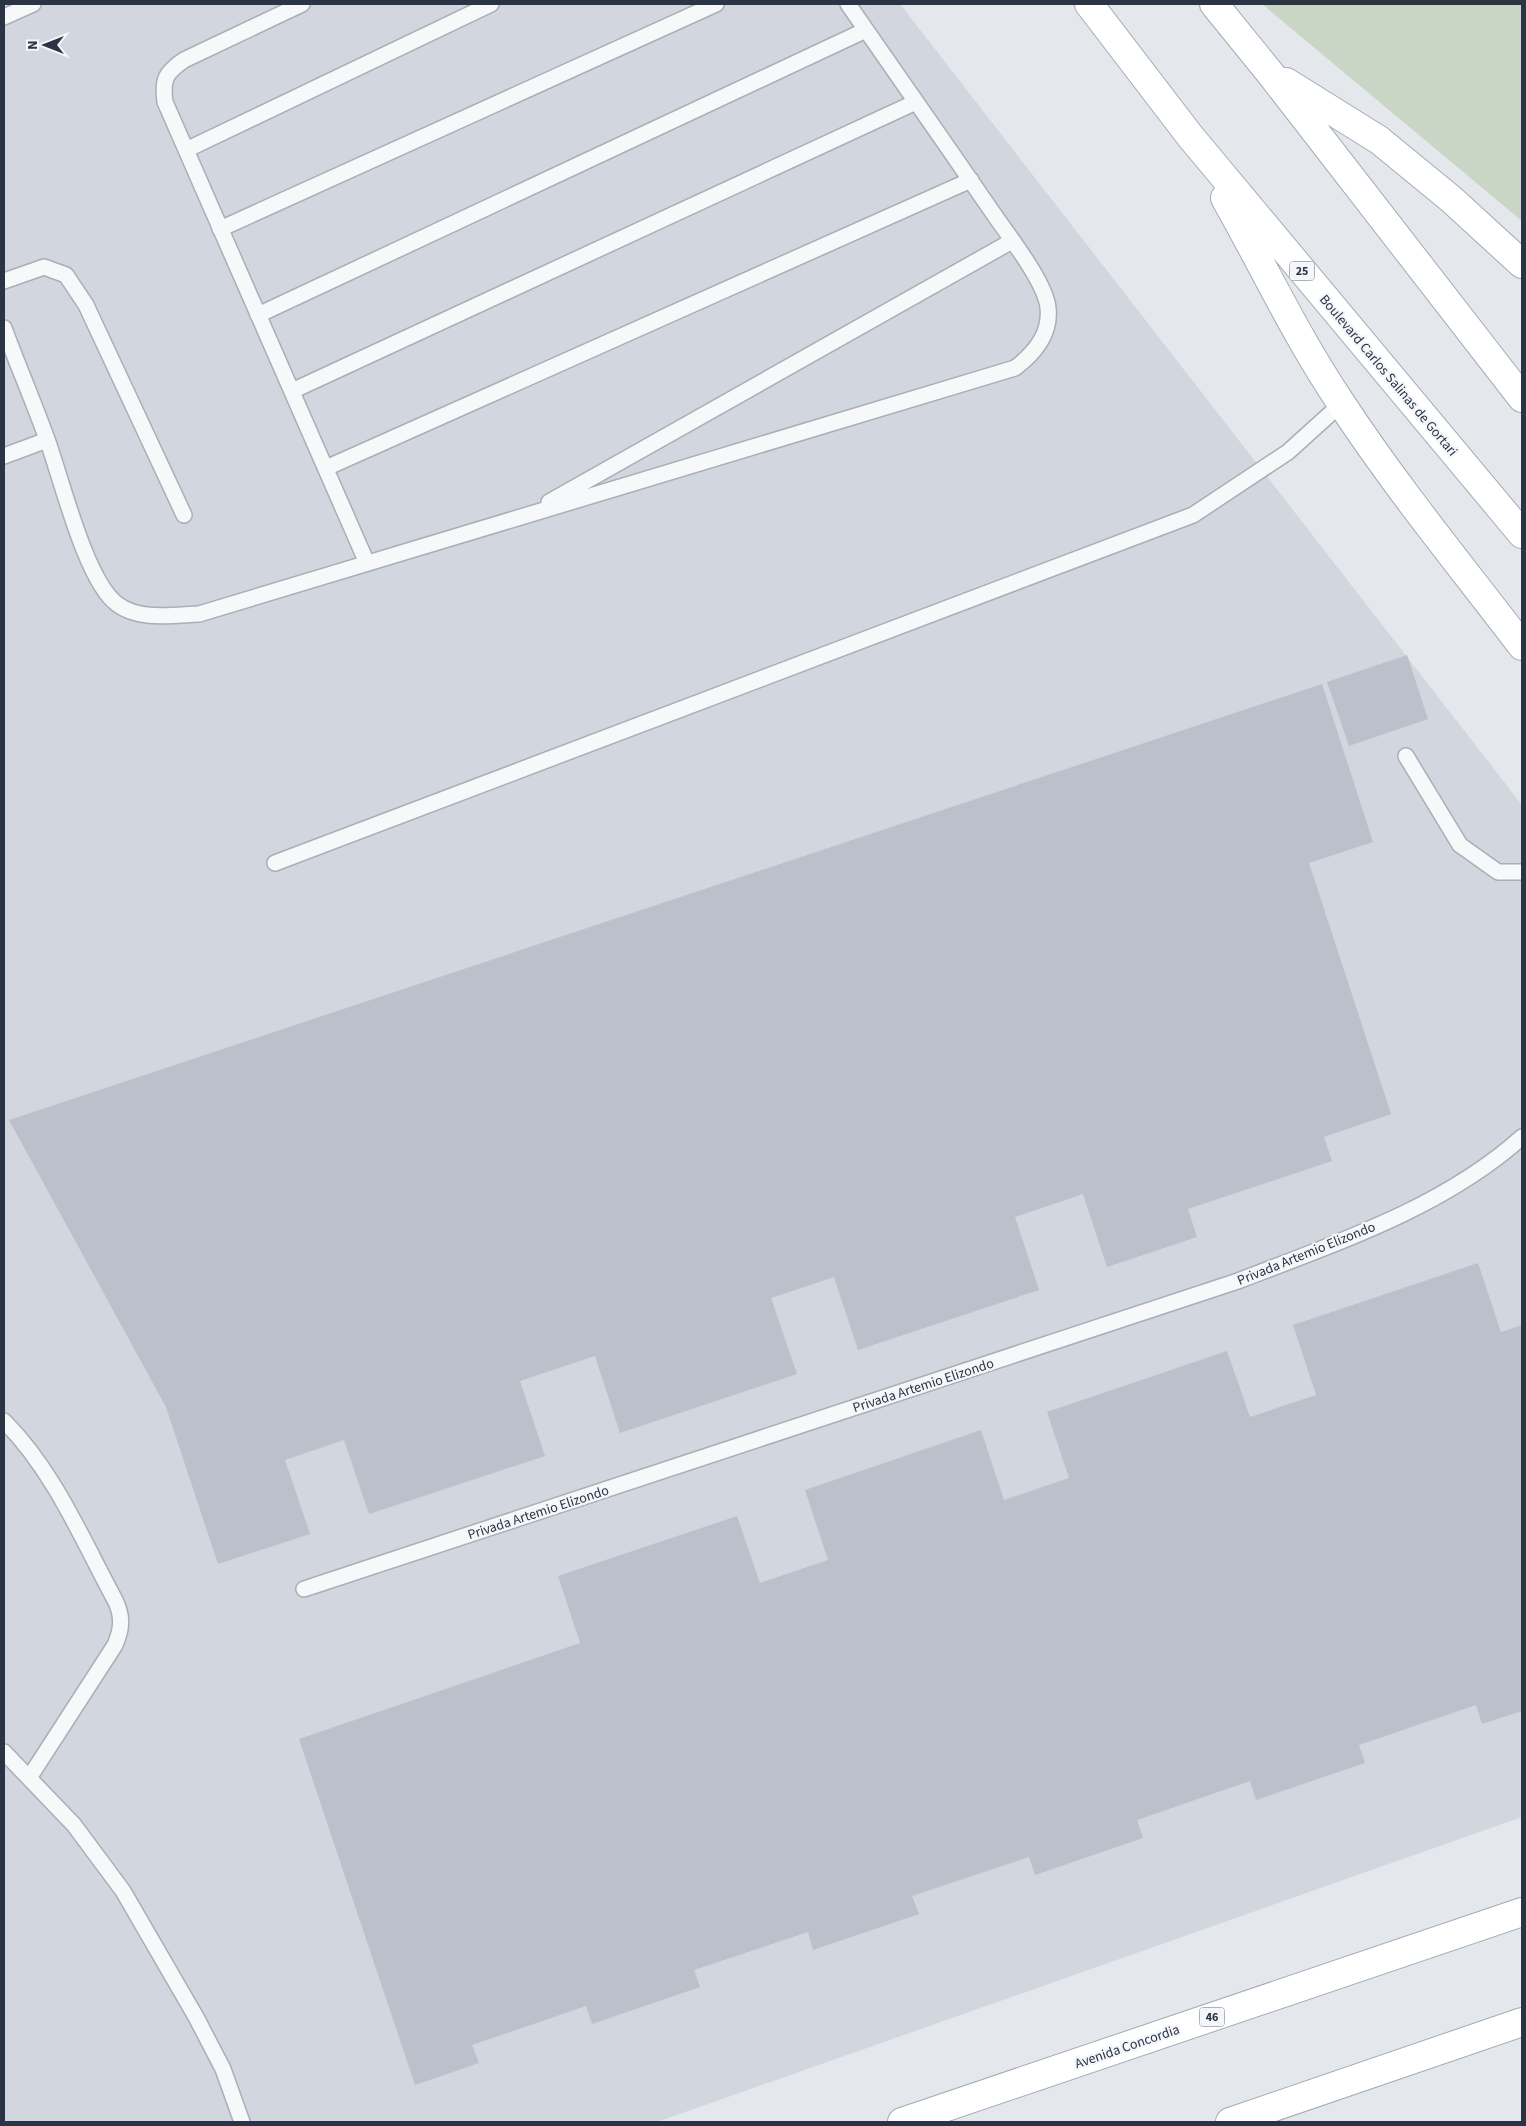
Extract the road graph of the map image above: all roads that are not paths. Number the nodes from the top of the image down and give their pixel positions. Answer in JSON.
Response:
{"nodes":[{"id":1,"x":33,"y":4,"type":"edge"},
{"id":2,"x":302,"y":4,"type":"edge"},
{"id":3,"x":491,"y":4,"type":"edge"},
{"id":4,"x":716,"y":4,"type":"edge"},
{"id":5,"x":848,"y":4,"type":"edge"},
{"id":6,"x":1089,"y":4,"type":"edge"},
{"id":7,"x":1214,"y":4,"type":"edge"},
{"id":8,"x":4,"y":17,"type":"edge"},
{"id":9,"x":866,"y":30,"type":"junction"},
{"id":10,"x":1270,"y":72,"type":"junction"},
{"id":11,"x":916,"y":102,"type":"junction"},
{"id":12,"x":1190,"y":136,"type":"junction"},
{"id":13,"x":186,"y":150,"type":"junction"},
{"id":14,"x":971,"y":180,"type":"junction"},
{"id":15,"x":220,"y":229,"type":"junction"},
{"id":16,"x":1012,"y":241,"type":"junction"},
{"id":17,"x":1522,"y":264,"type":"edge"},
{"id":18,"x":4,"y":281,"type":"edge"},
{"id":19,"x":258,"y":315,"type":"junction"},
{"id":20,"x":4,"y":328,"type":"edge"},
{"id":21,"x":292,"y":391,"type":"junction"},
{"id":22,"x":1522,"y":398,"type":"edge"},
{"id":23,"x":1341,"y":404,"type":"junction"},
{"id":24,"x":47,"y":440,"type":"junction"},
{"id":25,"x":4,"y":456,"type":"edge"},
{"id":26,"x":326,"y":468,"type":"junction"},
{"id":27,"x":184,"y":515,"type":"dead end"},
{"id":28,"x":524,"y":516,"type":"junction"},
{"id":29,"x":1522,"y":534,"type":"edge"},
{"id":30,"x":367,"y":563,"type":"junction"},
{"id":31,"x":1522,"y":646,"type":"edge"},
{"id":32,"x":1406,"y":756,"type":"dead end"},
{"id":33,"x":275,"y":863,"type":"dead end"},
{"id":34,"x":1522,"y":872,"type":"edge"},
{"id":35,"x":1522,"y":1137,"type":"edge"},
{"id":36,"x":4,"y":1421,"type":"edge"},
{"id":37,"x":304,"y":1589,"type":"dead end"},
{"id":38,"x":4,"y":1752,"type":"edge"},
{"id":39,"x":29,"y":1778,"type":"junction"},
{"id":40,"x":1522,"y":1912,"type":"edge"},
{"id":41,"x":1522,"y":2022,"type":"edge"},
{"id":42,"x":242,"y":2122,"type":"edge"},
{"id":43,"x":902,"y":2122,"type":"edge"},
{"id":44,"x":1230,"y":2122,"type":"edge"}],
"edges":[{"from":1,"to":8,"type":"lane"},
{"from":2,"to":13,"type":"lane"},
{"from":3,"to":13,"type":"lane"},
{"from":4,"to":15,"type":"lane"},
{"from":5,"to":9,"type":"lane"},
{"from":6,"to":12,"type":"main road","name":"Boulevard Carlos Salinas de Gortari","number":"25"},
{"from":7,"to":10,"type":"main road"},
{"from":9,"to":11,"type":"lane"},
{"from":9,"to":19,"type":"lane"},
{"from":10,"to":17,"type":"main road"},
{"from":10,"to":22,"type":"main road"},
{"from":11,"to":14,"type":"lane"},
{"from":11,"to":21,"type":"lane"},
{"from":12,"to":23,"type":"main road"},
{"from":12,"to":29,"type":"main road","name":"Boulevard Carlos Salinas de Gortari","number":"25"},
{"from":13,"to":15,"type":"lane"},
{"from":14,"to":16,"type":"lane"},
{"from":14,"to":26,"type":"lane"},
{"from":15,"to":19,"type":"lane"},
{"from":16,"to":28,"type":"lane"},
{"from":16,"to":28,"type":"lane"},
{"from":18,"to":27,"type":"lane"},
{"from":19,"to":21,"type":"lane"},
{"from":20,"to":24,"type":"lane"},
{"from":21,"to":26,"type":"lane"},
{"from":23,"to":31,"type":"main road"},
{"from":23,"to":33,"type":"lane"},
{"from":24,"to":25,"type":"lane"},
{"from":24,"to":30,"type":"lane"},
{"from":26,"to":30,"type":"lane"},
{"from":28,"to":30,"type":"lane"},
{"from":32,"to":34,"type":"lane"},
{"from":35,"to":37,"type":"lane","name":"Privada Artemio Elizondo"},
{"from":36,"to":39,"type":"lane"},
{"from":38,"to":39,"type":"lane"},
{"from":39,"to":42,"type":"lane"},
{"from":40,"to":43,"type":"main road","name":"Avenida Concordia","number":"46"},
{"from":41,"to":44,"type":"main road"}]}
